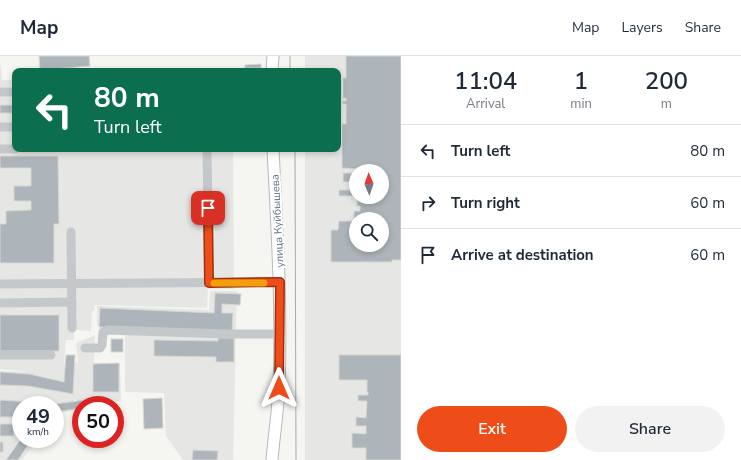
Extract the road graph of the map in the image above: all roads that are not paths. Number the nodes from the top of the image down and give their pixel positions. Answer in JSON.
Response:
{"nodes":[{"id":1,"x":272,"y":56,"type":"edge"},
{"id":2,"x":272,"y":68,"type":"edge"},
{"id":3,"x":0,"y":92,"type":"edge"},
{"id":4,"x":12,"y":92,"type":"edge"},
{"id":5,"x":0,"y":127,"type":"edge"},
{"id":6,"x":12,"y":127,"type":"edge"},
{"id":7,"x":0,"y":149,"type":"edge"},
{"id":8,"x":12,"y":149,"type":"edge"},
{"id":9,"x":207,"y":152,"type":"edge"},
{"id":10,"x":273,"y":152,"type":"edge"},
{"id":11,"x":71,"y":232,"type":"dead end"},
{"id":12,"x":280,"y":282,"type":"junction"},
{"id":13,"x":209,"y":283,"type":"junction"},
{"id":14,"x":0,"y":284,"type":"edge"},
{"id":15,"x":72,"y":284,"type":"junction"},
{"id":16,"x":72,"y":302,"type":"junction"},
{"id":17,"x":0,"y":303,"type":"edge"},
{"id":18,"x":72,"y":328,"type":"dead end"},
{"id":19,"x":279,"y":334,"type":"junction"},
{"id":20,"x":85,"y":348,"type":"dead end"},
{"id":21,"x":0,"y":355,"type":"edge"},
{"id":22,"x":51,"y":355,"type":"dead end"},
{"id":23,"x":272,"y":460,"type":"edge"}],
"edges":[{"from":1,"to":2,"type":"main road"},
{"from":3,"to":4,"type":"lane"},
{"from":5,"to":6,"type":"lane"},
{"from":7,"to":8,"type":"lane"},
{"from":9,"to":13,"type":"lane"},
{"from":10,"to":12,"type":"main road","name":"улица Куйбышева"},
{"from":11,"to":15,"type":"lane"},
{"from":12,"to":13,"type":"lane"},
{"from":12,"to":19,"type":"main road","name":"улица Куйбышева"},
{"from":13,"to":15,"type":"lane"},
{"from":14,"to":15,"type":"lane"},
{"from":15,"to":16,"type":"lane"},
{"from":16,"to":17,"type":"lane"},
{"from":16,"to":18,"type":"lane"},
{"from":19,"to":20,"type":"lane"},
{"from":19,"to":23,"type":"main road","name":"улица Куйбышева"},
{"from":21,"to":22,"type":"lane"}]}
